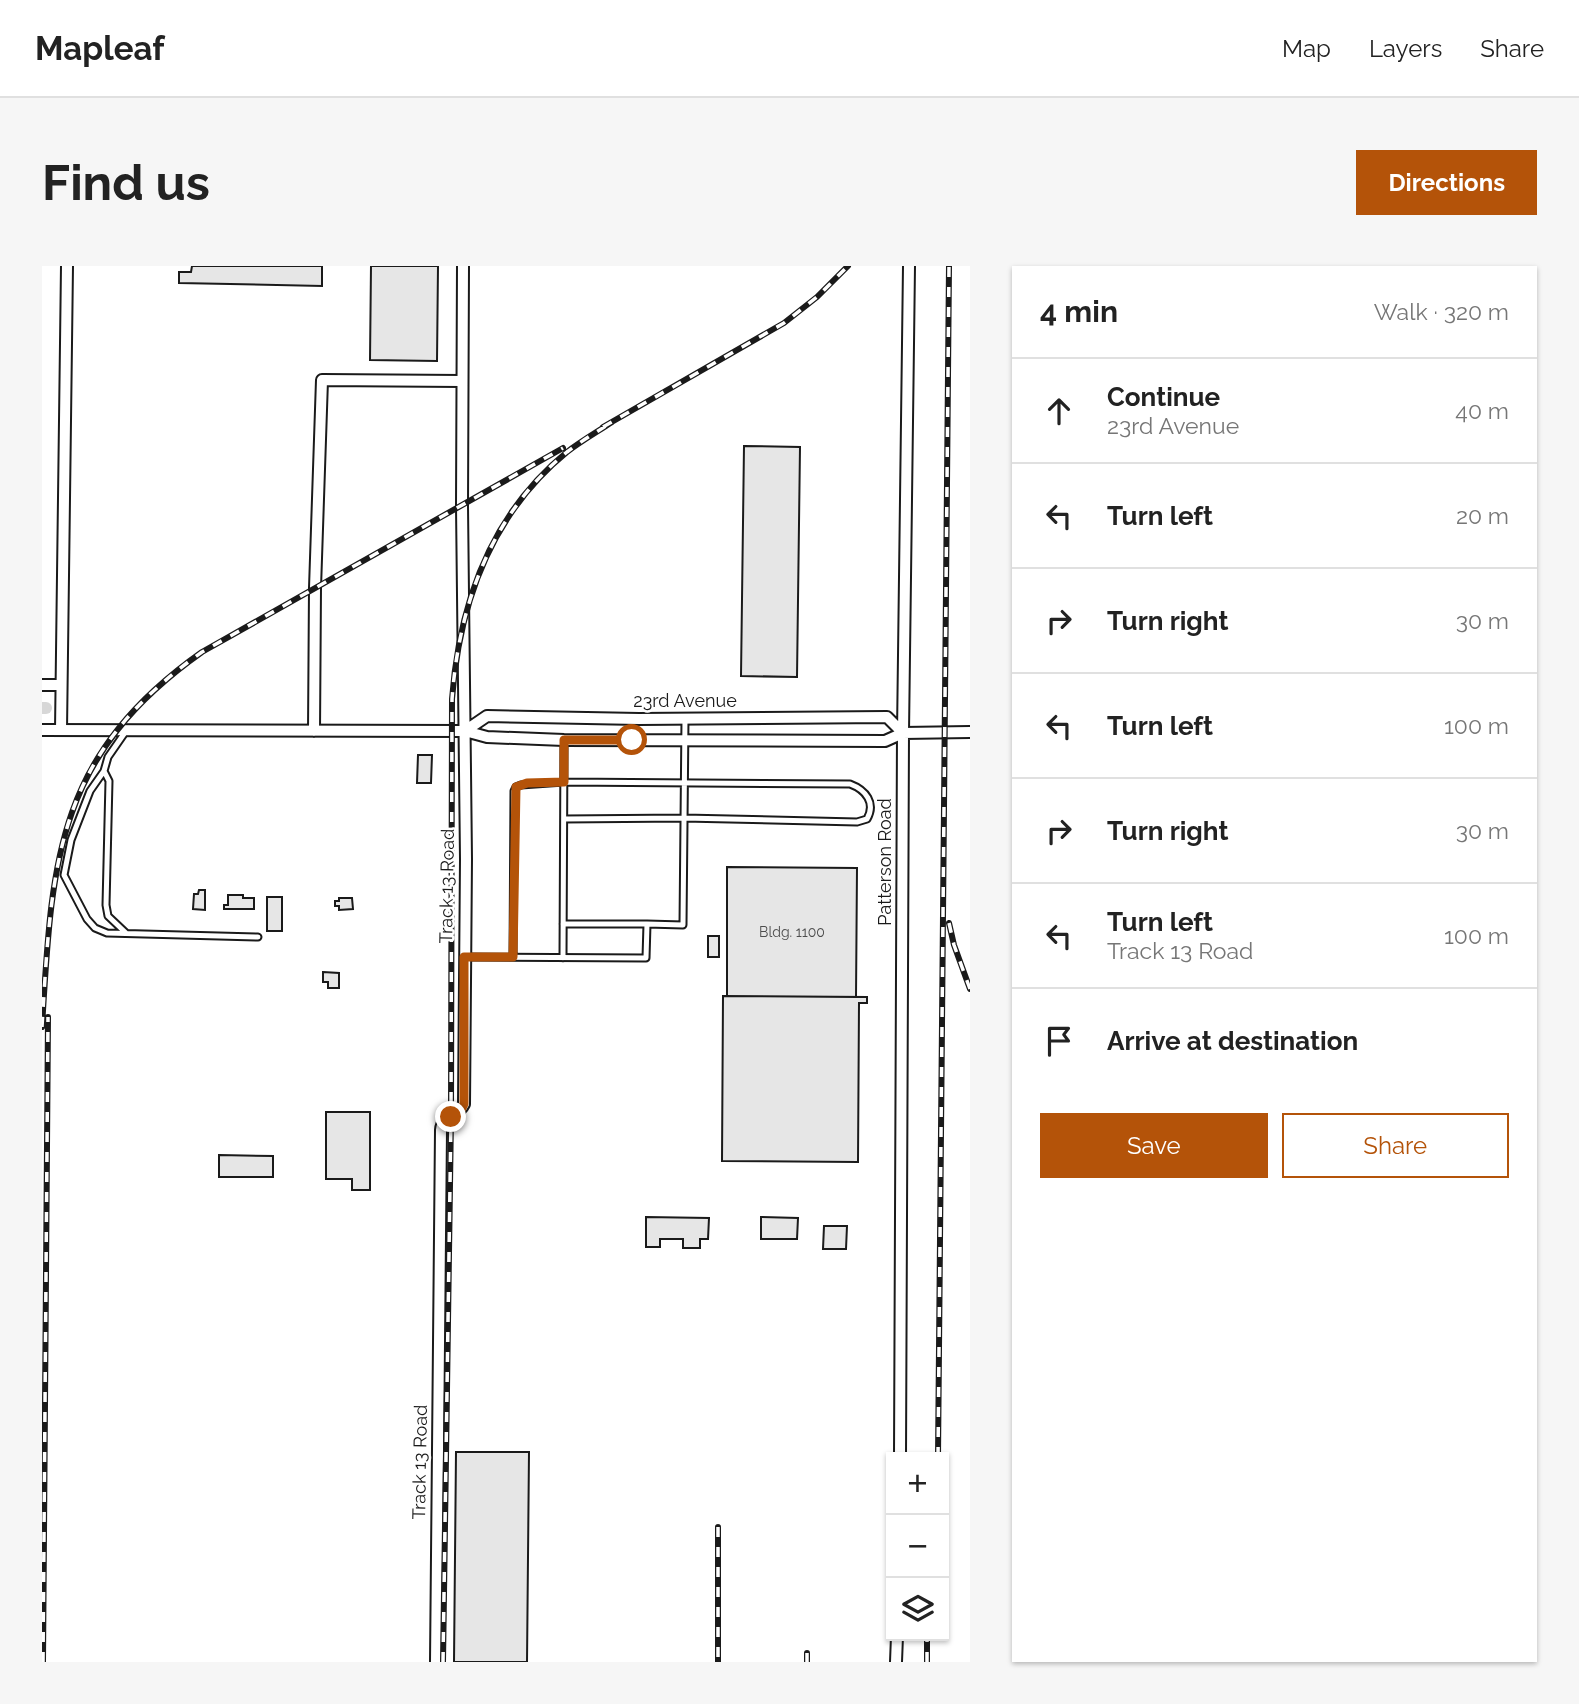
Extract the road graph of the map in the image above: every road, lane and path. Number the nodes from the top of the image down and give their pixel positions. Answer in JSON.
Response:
{"nodes":[{"id":1,"x":67,"y":266,"type":"edge"},
{"id":2,"x":463,"y":266,"type":"edge"},
{"id":3,"x":909,"y":266,"type":"edge"},
{"id":4,"x":462,"y":381,"type":"junction"},
{"id":5,"x":42,"y":685,"type":"edge"},
{"id":6,"x":61,"y":685,"type":"junction"},
{"id":7,"x":685,"y":718,"type":"junction"},
{"id":8,"x":42,"y":730,"type":"edge"},
{"id":9,"x":61,"y":730,"type":"junction"},
{"id":10,"x":126,"y":731,"type":"junction"},
{"id":11,"x":314,"y":731,"type":"junction"},
{"id":12,"x":465,"y":731,"type":"junction"},
{"id":13,"x":970,"y":732,"type":"edge"},
{"id":14,"x":904,"y":733,"type":"junction"},
{"id":15,"x":685,"y":739,"type":"junction"},
{"id":16,"x":564,"y":740,"type":"junction"},
{"id":17,"x":104,"y":772,"type":"junction"},
{"id":18,"x":564,"y":782,"type":"junction"},
{"id":19,"x":684,"y":782,"type":"junction"},
{"id":20,"x":684,"y":818,"type":"junction"},
{"id":21,"x":564,"y":819,"type":"junction"},
{"id":22,"x":563,"y":924,"type":"junction"},
{"id":23,"x":647,"y":924,"type":"junction"},
{"id":24,"x":126,"y":933,"type":"junction"},
{"id":25,"x":258,"y":937,"type":"dead end"},
{"id":26,"x":464,"y":957,"type":"junction"},
{"id":27,"x":513,"y":957,"type":"junction"},
{"id":28,"x":563,"y":958,"type":"junction"},
{"id":29,"x":900,"y":1452,"type":"edge"},
{"id":30,"x":897,"y":1641,"type":"edge"},
{"id":31,"x":436,"y":1662,"type":"edge"},
{"id":32,"x":897,"y":1662,"type":"edge"}],
"edges":[{"from":1,"to":6,"type":"street"},
{"from":2,"to":4,"type":"street","name":"Track 13 Road"},
{"from":3,"to":14,"type":"street","name":"Patterson Road"},
{"from":4,"to":11,"type":"street"},
{"from":4,"to":12,"type":"street","name":"Track 13 Road"},
{"from":5,"to":6,"type":"street"},
{"from":6,"to":9,"type":"street"},
{"from":7,"to":12,"type":"street","name":"23rd Avenue"},
{"from":7,"to":14,"type":"street","name":"23rd Avenue"},
{"from":7,"to":15,"type":"lane"},
{"from":8,"to":9,"type":"street","name":"23rd Avenue"},
{"from":9,"to":10,"type":"street","name":"23rd Avenue"},
{"from":10,"to":11,"type":"street","name":"23rd Avenue"},
{"from":10,"to":17,"type":"lane"},
{"from":11,"to":12,"type":"street","name":"23rd Avenue"},
{"from":12,"to":16,"type":"street","name":"23rd Avenue"},
{"from":12,"to":26,"type":"street","name":"Track 13 Road"},
{"from":13,"to":14,"type":"street","name":"23rd Avenue"},
{"from":14,"to":15,"type":"street","name":"23rd Avenue"},
{"from":14,"to":29,"type":"street","name":"Patterson Road"},
{"from":15,"to":16,"type":"street","name":"23rd Avenue"},
{"from":15,"to":19,"type":"lane"},
{"from":16,"to":18,"type":"lane"},
{"from":17,"to":24,"type":"lane"},
{"from":17,"to":24,"type":"lane"},
{"from":18,"to":19,"type":"lane"},
{"from":18,"to":21,"type":"lane"},
{"from":18,"to":27,"type":"lane"},
{"from":19,"to":20,"type":"lane"},
{"from":19,"to":20,"type":"lane"},
{"from":20,"to":21,"type":"lane"},
{"from":20,"to":23,"type":"lane"},
{"from":21,"to":22,"type":"lane"},
{"from":22,"to":23,"type":"lane"},
{"from":22,"to":28,"type":"lane"},
{"from":23,"to":28,"type":"lane"},
{"from":24,"to":25,"type":"lane"},
{"from":26,"to":27,"type":"lane"},
{"from":26,"to":31,"type":"street","name":"Track 13 Road"},
{"from":27,"to":28,"type":"lane"},
{"from":30,"to":32,"type":"street"}]}
